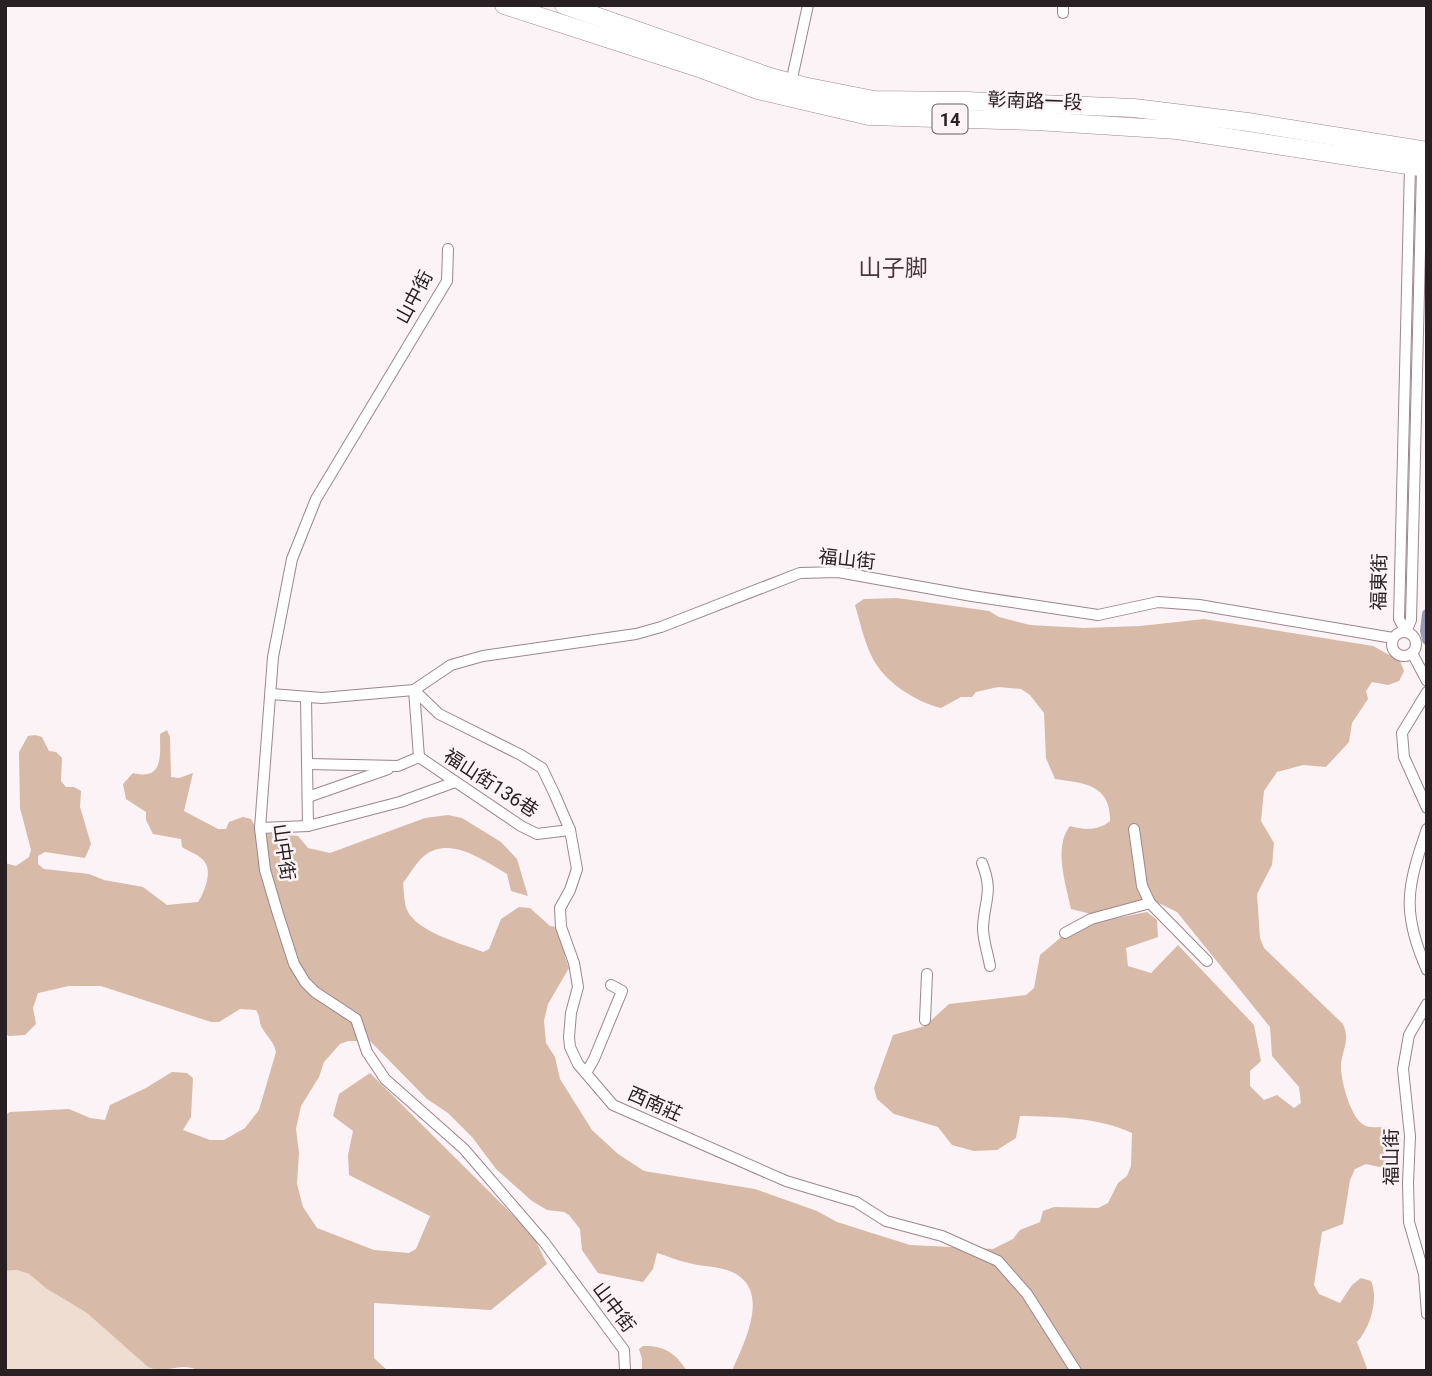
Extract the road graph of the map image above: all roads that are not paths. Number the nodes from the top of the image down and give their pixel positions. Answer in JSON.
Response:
{"nodes":[{"id":1,"x":504,"y":5,"type":"edge"},
{"id":2,"x":564,"y":5,"type":"edge"},
{"id":3,"x":808,"y":5,"type":"edge"},
{"id":4,"x":791,"y":83,"type":"junction"},
{"id":5,"x":1420,"y":159,"type":"edge"},
{"id":6,"x":1409,"y":220,"type":"junction"},
{"id":7,"x":1421,"y":221,"type":"junction"},
{"id":8,"x":448,"y":249,"type":"dead end"},
{"id":9,"x":1414,"y":258,"type":"junction"},
{"id":10,"x":1412,"y":323,"type":"junction"},
{"id":11,"x":1404,"y":402,"type":"junction"},
{"id":12,"x":1416,"y":402,"type":"junction"},
{"id":13,"x":1406,"y":632,"type":"junction"},
{"id":14,"x":1393,"y":638,"type":"junction"},
{"id":15,"x":1412,"y":653,"type":"junction"},
{"id":16,"x":1427,"y":681,"type":"edge"},
{"id":17,"x":415,"y":690,"type":"junction"},
{"id":18,"x":1427,"y":691,"type":"edge"},
{"id":19,"x":271,"y":694,"type":"junction"},
{"id":20,"x":306,"y":697,"type":"junction"},
{"id":21,"x":419,"y":757,"type":"junction"},
{"id":22,"x":308,"y":764,"type":"junction"},
{"id":23,"x":398,"y":766,"type":"junction"},
{"id":24,"x":454,"y":782,"type":"junction"},
{"id":25,"x":308,"y":797,"type":"junction"},
{"id":26,"x":1427,"y":808,"type":"edge"},
{"id":27,"x":307,"y":826,"type":"junction"},
{"id":28,"x":260,"y":828,"type":"junction"},
{"id":29,"x":1134,"y":829,"type":"dead end"},
{"id":30,"x":1427,"y":829,"type":"edge"},
{"id":31,"x":570,"y":830,"type":"junction"},
{"id":32,"x":982,"y":863,"type":"dead end"},
{"id":33,"x":1150,"y":903,"type":"junction"},
{"id":34,"x":1065,"y":933,"type":"dead end"},
{"id":35,"x":1207,"y":961,"type":"dead end"},
{"id":36,"x":990,"y":966,"type":"dead end"},
{"id":37,"x":1427,"y":970,"type":"edge"},
{"id":38,"x":927,"y":974,"type":"dead end"},
{"id":39,"x":611,"y":985,"type":"dead end"},
{"id":40,"x":1427,"y":1004,"type":"edge"},
{"id":41,"x":925,"y":1020,"type":"dead end"},
{"id":42,"x":586,"y":1073,"type":"junction"},
{"id":43,"x":1427,"y":1314,"type":"edge"},
{"id":44,"x":625,"y":1371,"type":"edge"},
{"id":45,"x":1076,"y":1371,"type":"edge"}],
"edges":[{"from":1,"to":5,"type":"main road","name":"彰南路一段","number":"14"},
{"from":2,"to":4,"type":"main road","name":"彰南路一段","number":"14"},
{"from":3,"to":4,"type":"street"},
{"from":4,"to":5,"type":"main road","name":"彰南路一段","number":"14"},
{"from":5,"to":6,"type":"street","name":"福東街"},
{"from":5,"to":7,"type":"street","name":"福東街"},
{"from":6,"to":7,"type":"street"},
{"from":6,"to":9,"type":"street","name":"福東街"},
{"from":7,"to":9,"type":"street","name":"福東街"},
{"from":8,"to":19,"type":"street","name":"山中街"},
{"from":9,"to":10,"type":"street","name":"福東街"},
{"from":10,"to":11,"type":"street","name":"福東街"},
{"from":10,"to":12,"type":"street","name":"福東街"},
{"from":11,"to":12,"type":"street"},
{"from":11,"to":13,"type":"street","name":"福東街"},
{"from":12,"to":13,"type":"street","name":"福東街"},
{"from":13,"to":14,"type":"street"},
{"from":13,"to":15,"type":"street","name":"福山街"},
{"from":14,"to":15,"type":"street","name":"福山街"},
{"from":14,"to":17,"type":"street","name":"福山街"},
{"from":15,"to":16,"type":"street","name":"福山街"},
{"from":17,"to":20,"type":"street","name":"福山街"},
{"from":17,"to":21,"type":"street","name":"福山街136巷"},
{"from":17,"to":31,"type":"street","name":"西南莊"},
{"from":18,"to":26,"type":"street"},
{"from":19,"to":20,"type":"street","name":"福山街"},
{"from":19,"to":28,"type":"street","name":"山中街"},
{"from":20,"to":22,"type":"street"},
{"from":21,"to":23,"type":"street"},
{"from":21,"to":24,"type":"street","name":"福山街136巷"},
{"from":22,"to":23,"type":"street"},
{"from":22,"to":25,"type":"street"},
{"from":23,"to":25,"type":"street"},
{"from":24,"to":27,"type":"street"},
{"from":24,"to":31,"type":"street","name":"福山街136巷"},
{"from":25,"to":27,"type":"street"},
{"from":27,"to":28,"type":"street"},
{"from":28,"to":44,"type":"street","name":"山中街"},
{"from":29,"to":33,"type":"street"},
{"from":30,"to":37,"type":"street"},
{"from":31,"to":42,"type":"street","name":"西南莊"},
{"from":32,"to":36,"type":"street"},
{"from":33,"to":34,"type":"street"},
{"from":33,"to":35,"type":"street"},
{"from":38,"to":41,"type":"street"},
{"from":39,"to":42,"type":"street"},
{"from":40,"to":43,"type":"street","name":"福山街"},
{"from":42,"to":45,"type":"street","name":"西南莊"}]}
